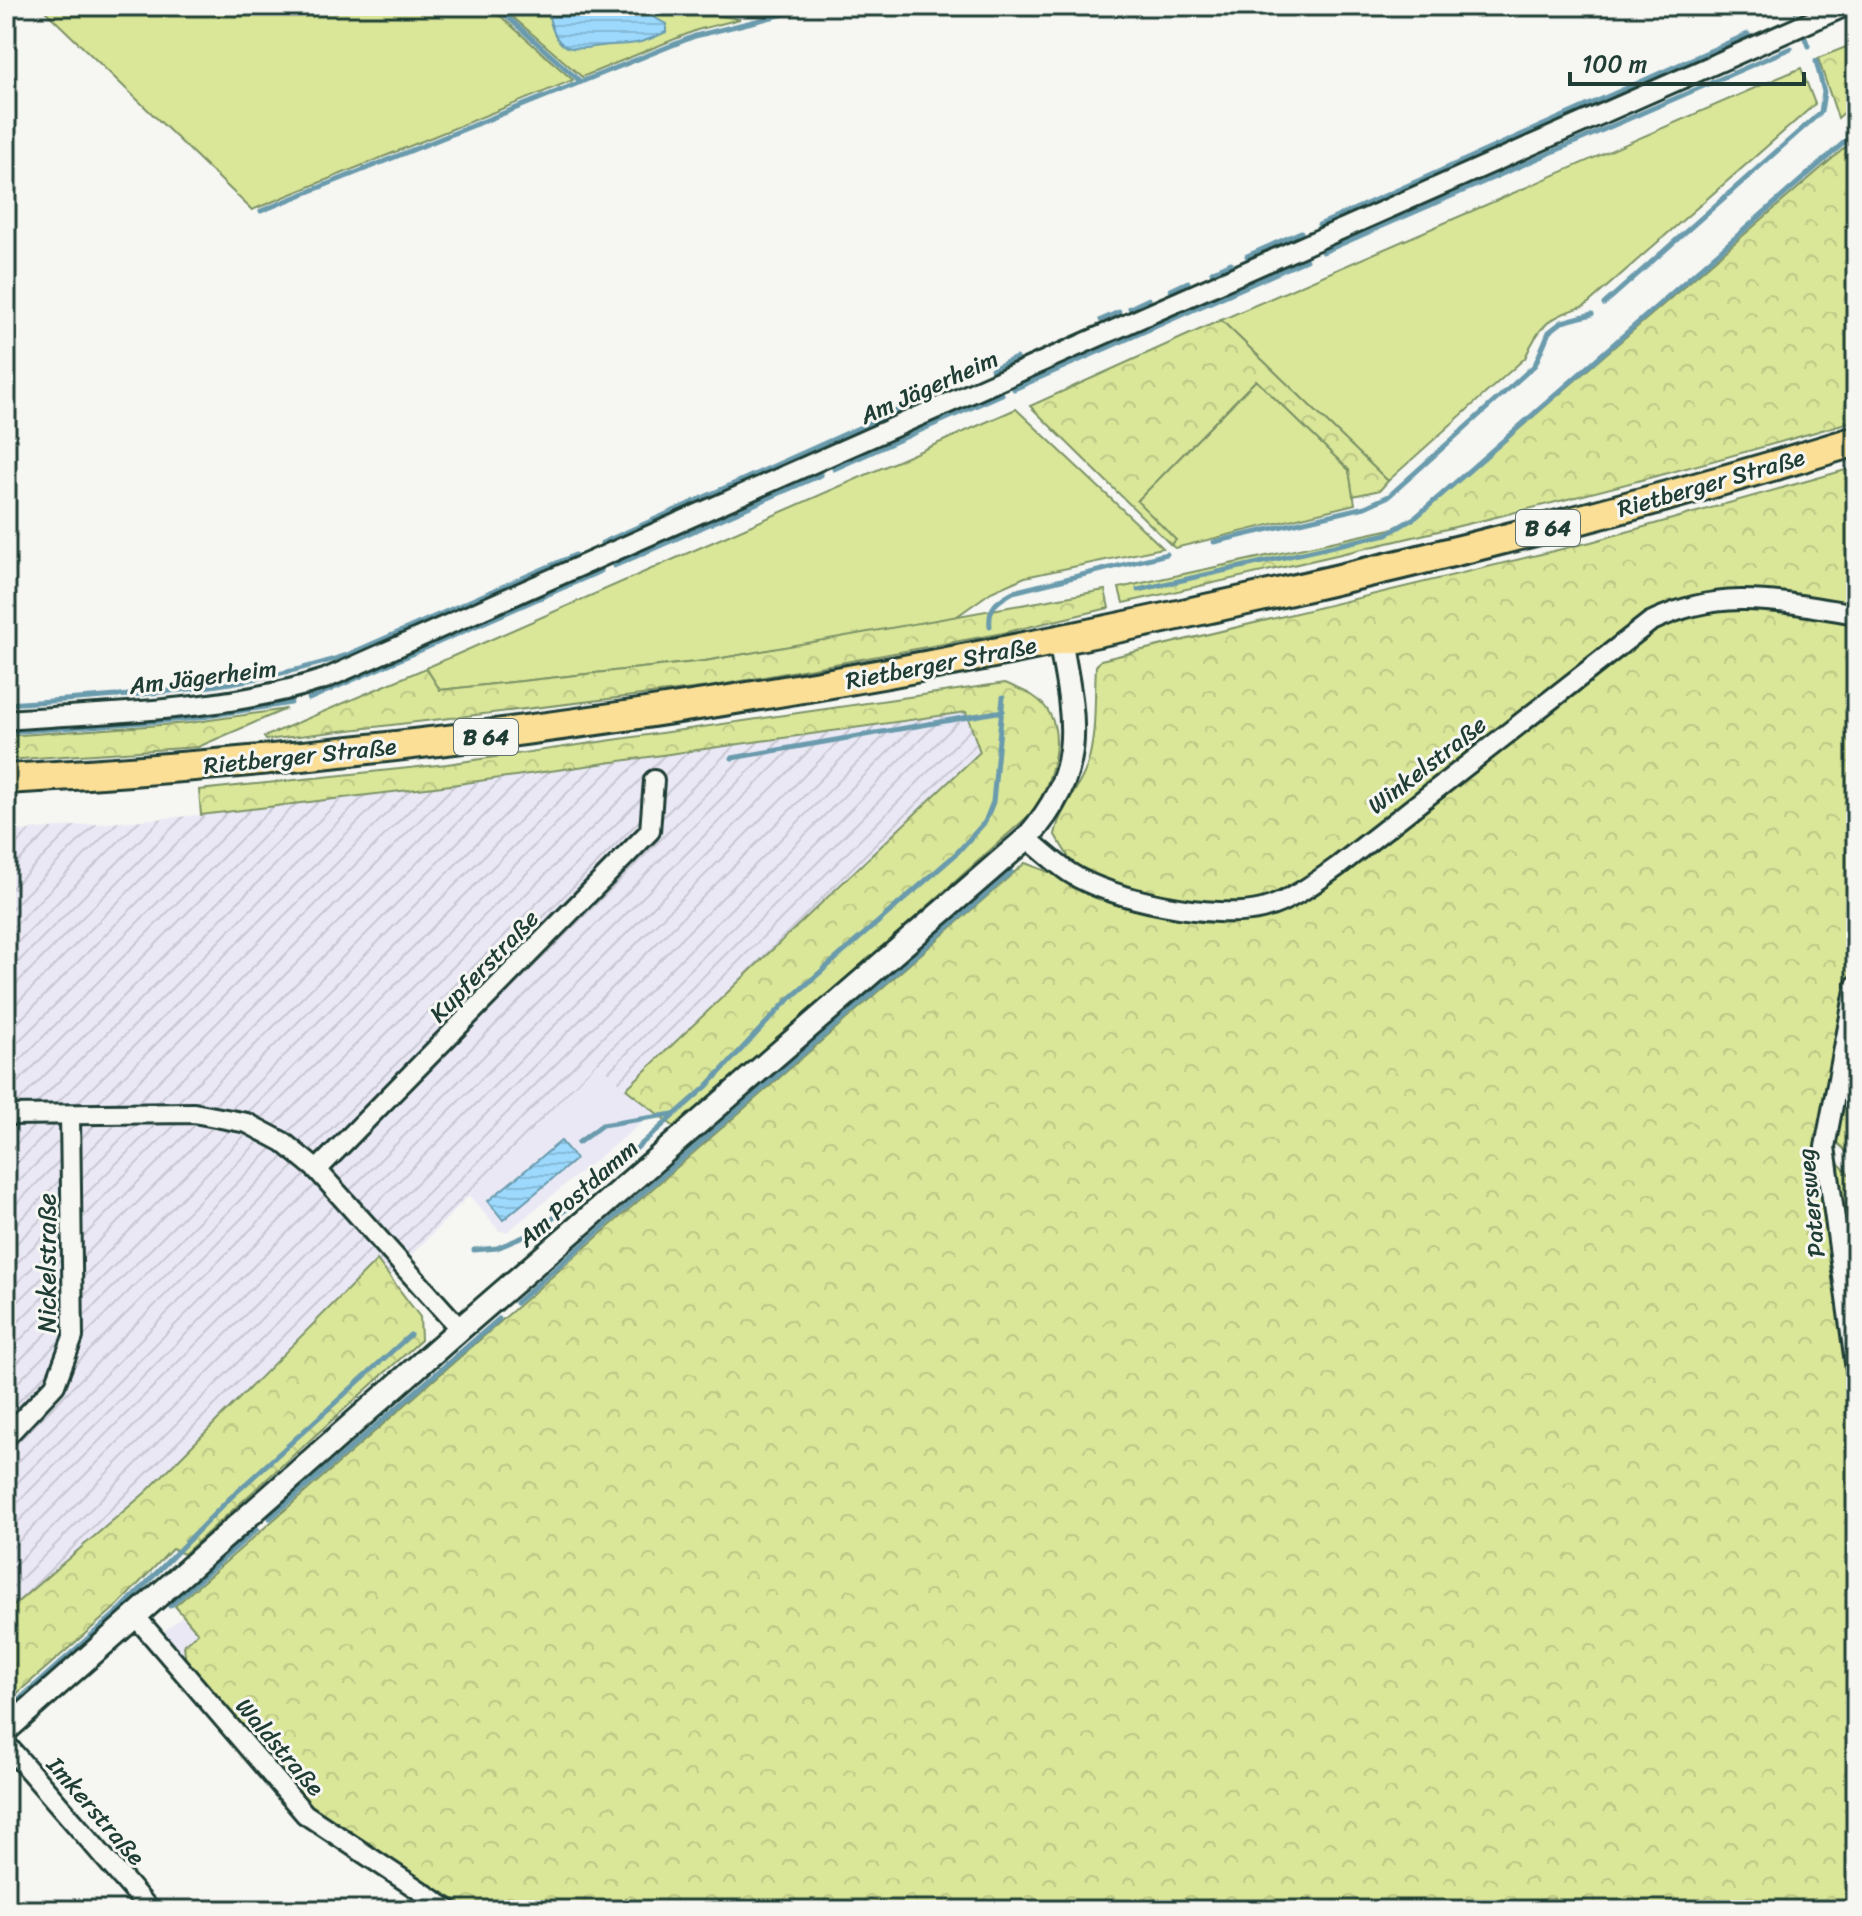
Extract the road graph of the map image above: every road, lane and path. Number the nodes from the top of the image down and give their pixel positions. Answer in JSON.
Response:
{"nodes":[{"id":1,"x":1846,"y":6,"type":"edge"},
{"id":2,"x":1856,"y":441,"type":"edge"},
{"id":3,"x":1856,"y":614,"type":"edge"},
{"id":4,"x":1060,"y":640,"type":"junction"},
{"id":5,"x":6,"y":720,"type":"edge"},
{"id":6,"x":6,"y":779,"type":"edge"},
{"id":7,"x":654,"y":780,"type":"dead end"},
{"id":8,"x":1027,"y":838,"type":"junction"},
{"id":9,"x":1856,"y":985,"type":"edge"},
{"id":10,"x":6,"y":1115,"type":"edge"},
{"id":11,"x":70,"y":1115,"type":"junction"},
{"id":12,"x":317,"y":1170,"type":"junction"},
{"id":13,"x":460,"y":1329,"type":"junction"},
{"id":14,"x":1856,"y":1370,"type":"edge"},
{"id":15,"x":6,"y":1437,"type":"edge"},
{"id":16,"x":136,"y":1617,"type":"junction"},
{"id":17,"x":6,"y":1730,"type":"edge"},
{"id":18,"x":6,"y":1744,"type":"edge"},
{"id":19,"x":150,"y":1910,"type":"edge"},
{"id":20,"x":449,"y":1910,"type":"edge"}],
"edges":[{"from":1,"to":5,"type":"street","name":"Am Jägerheim"},
{"from":2,"to":4,"type":"main road","name":"Rietberger Straße","number":"B 64"},
{"from":3,"to":8,"type":"street","name":"Winkelstraße"},
{"from":4,"to":6,"type":"main road","name":"Rietberger Straße","number":"B 64"},
{"from":4,"to":8,"type":"street","name":"Am Postdamm"},
{"from":7,"to":12,"type":"street","name":"Kupferstraße"},
{"from":8,"to":13,"type":"street","name":"Am Postdamm"},
{"from":9,"to":14,"type":"street","name":"Patersweg"},
{"from":10,"to":11,"type":"street"},
{"from":11,"to":12,"type":"street"},
{"from":11,"to":15,"type":"street","name":"Nickelstraße"},
{"from":12,"to":13,"type":"street"},
{"from":13,"to":16,"type":"street","name":"Am Postdamm"},
{"from":16,"to":17,"type":"street","name":"Am Postdamm"},
{"from":16,"to":20,"type":"street","name":"Waldstraße"},
{"from":18,"to":19,"type":"street","name":"Imkerstraße"}]}
